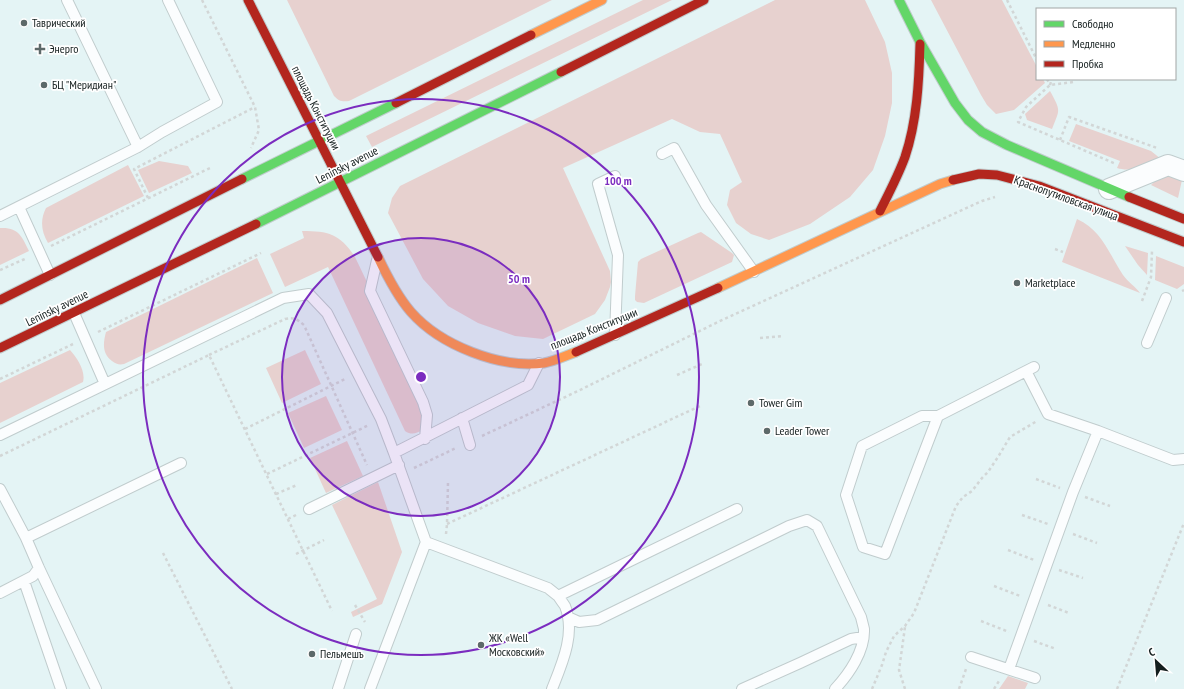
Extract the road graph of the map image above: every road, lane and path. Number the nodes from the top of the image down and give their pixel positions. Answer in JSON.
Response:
{"nodes":[{"id":1,"x":67,"y":0,"type":"edge"},
{"id":2,"x":168,"y":0,"type":"edge"},
{"id":3,"x":202,"y":0,"type":"edge"},
{"id":4,"x":248,"y":0,"type":"edge"},
{"id":5,"x":256,"y":0,"type":"edge"},
{"id":6,"x":602,"y":0,"type":"edge"},
{"id":7,"x":704,"y":0,"type":"edge"},
{"id":8,"x":899,"y":0,"type":"edge"},
{"id":9,"x":1007,"y":0,"type":"edge"},
{"id":10,"x":255,"y":12,"type":"junction"},
{"id":11,"x":920,"y":42,"type":"junction"},
{"id":12,"x":1036,"y":58,"type":"edge"},
{"id":13,"x":1047,"y":80,"type":"edge"},
{"id":14,"x":1052,"y":80,"type":"edge"},
{"id":15,"x":1073,"y":82,"type":"dead end"},
{"id":16,"x":1050,"y":86,"type":"junction"},
{"id":17,"x":255,"y":107,"type":"junction"},
{"id":18,"x":1060,"y":140,"type":"junction"},
{"id":19,"x":319,"y":142,"type":"junction"},
{"id":20,"x":138,"y":147,"type":"junction"},
{"id":21,"x":251,"y":148,"type":"dead end"},
{"id":22,"x":662,"y":154,"type":"dead end"},
{"id":23,"x":1172,"y":162,"type":"edge"},
{"id":24,"x":1116,"y":164,"type":"dead end"},
{"id":25,"x":212,"y":167,"type":"dead end"},
{"id":26,"x":615,"y":176,"type":"dead end"},
{"id":27,"x":340,"y":182,"type":"junction"},
{"id":28,"x":995,"y":197,"type":"dead end"},
{"id":29,"x":148,"y":198,"type":"junction"},
{"id":30,"x":1104,"y":200,"type":"junction"},
{"id":31,"x":19,"y":207,"type":"junction"},
{"id":32,"x":880,"y":212,"type":"junction"},
{"id":33,"x":0,"y":216,"type":"edge"},
{"id":34,"x":1184,"y":219,"type":"edge"},
{"id":35,"x":1184,"y":242,"type":"edge"},
{"id":36,"x":53,"y":245,"type":"dead end"},
{"id":37,"x":1152,"y":248,"type":"dead end"},
{"id":38,"x":1055,"y":249,"type":"dead end"},
{"id":39,"x":1063,"y":252,"type":"dead end"},
{"id":40,"x":261,"y":253,"type":"dead end"},
{"id":41,"x":378,"y":256,"type":"junction"},
{"id":42,"x":28,"y":257,"type":"dead end"},
{"id":43,"x":0,"y":270,"type":"edge"},
{"id":44,"x":754,"y":272,"type":"junction"},
{"id":45,"x":50,"y":275,"type":"junction"},
{"id":46,"x":1166,"y":298,"type":"dead end"},
{"id":47,"x":0,"y":300,"type":"edge"},
{"id":48,"x":1142,"y":301,"type":"dead end"},
{"id":49,"x":74,"y":313,"type":"junction"},
{"id":50,"x":615,"y":335,"type":"junction"},
{"id":51,"x":784,"y":336,"type":"dead end"},
{"id":52,"x":85,"y":338,"type":"junction"},
{"id":53,"x":760,"y":338,"type":"dead end"},
{"id":54,"x":1147,"y":343,"type":"dead end"},
{"id":55,"x":0,"y":348,"type":"edge"},
{"id":56,"x":209,"y":355,"type":"junction"},
{"id":57,"x":539,"y":363,"type":"junction"},
{"id":58,"x":702,"y":364,"type":"dead end"},
{"id":59,"x":358,"y":372,"type":"junction"},
{"id":60,"x":677,"y":375,"type":"dead end"},
{"id":61,"x":0,"y":379,"type":"edge"},
{"id":62,"x":105,"y":384,"type":"junction"},
{"id":63,"x":332,"y":386,"type":"junction"},
{"id":64,"x":702,"y":404,"type":"dead end"},
{"id":65,"x":1048,"y":414,"type":"junction"},
{"id":66,"x":938,"y":416,"type":"junction"},
{"id":67,"x":462,"y":418,"type":"junction"},
{"id":68,"x":381,"y":419,"type":"junction"},
{"id":69,"x":245,"y":429,"type":"junction"},
{"id":70,"x":1098,"y":431,"type":"junction"},
{"id":71,"x":353,"y":432,"type":"junction"},
{"id":72,"x":0,"y":435,"type":"edge"},
{"id":73,"x":425,"y":439,"type":"junction"},
{"id":74,"x":469,"y":444,"type":"junction"},
{"id":75,"x":394,"y":453,"type":"junction"},
{"id":76,"x":0,"y":456,"type":"edge"},
{"id":77,"x":1184,"y":459,"type":"edge"},
{"id":78,"x":181,"y":463,"type":"dead end"},
{"id":79,"x":399,"y":465,"type":"junction"},
{"id":80,"x":267,"y":474,"type":"junction"},
{"id":81,"x":373,"y":477,"type":"junction"},
{"id":82,"x":448,"y":483,"type":"dead end"},
{"id":83,"x":296,"y":485,"type":"dead end"},
{"id":84,"x":276,"y":494,"type":"junction"},
{"id":85,"x":1,"y":496,"type":"edge"},
{"id":86,"x":310,"y":509,"type":"dead end"},
{"id":87,"x":736,"y":509,"type":"dead end"},
{"id":88,"x":1184,"y":523,"type":"edge"},
{"id":89,"x":447,"y":524,"type":"junction"},
{"id":90,"x":26,"y":538,"type":"junction"},
{"id":91,"x":324,"y":540,"type":"dead end"},
{"id":92,"x":426,"y":542,"type":"junction"},
{"id":93,"x":443,"y":548,"type":"junction"},
{"id":94,"x":303,"y":551,"type":"junction"},
{"id":95,"x":163,"y":553,"type":"dead end"},
{"id":96,"x":296,"y":554,"type":"dead end"},
{"id":97,"x":39,"y":568,"type":"junction"},
{"id":98,"x":24,"y":581,"type":"junction"},
{"id":99,"x":0,"y":593,"type":"edge"},
{"id":100,"x":558,"y":596,"type":"junction"},
{"id":101,"x":332,"y":612,"type":"dead end"},
{"id":102,"x":568,"y":617,"type":"junction"},
{"id":103,"x":905,"y":626,"type":"junction"},
{"id":104,"x":356,"y":634,"type":"dead end"},
{"id":105,"x":863,"y":637,"type":"junction"},
{"id":106,"x":971,"y":657,"type":"joint"},
{"id":107,"x":1009,"y":669,"type":"junction"},
{"id":108,"x":1035,"y":678,"type":"dead end"},
{"id":109,"x":61,"y":689,"type":"edge"},
{"id":110,"x":96,"y":689,"type":"edge"},
{"id":111,"x":233,"y":689,"type":"edge"},
{"id":112,"x":338,"y":689,"type":"edge"},
{"id":113,"x":370,"y":689,"type":"edge"},
{"id":114,"x":552,"y":689,"type":"edge"},
{"id":115,"x":742,"y":689,"type":"edge"},
{"id":116,"x":836,"y":689,"type":"edge"},
{"id":117,"x":872,"y":689,"type":"edge"},
{"id":118,"x":905,"y":689,"type":"edge"},
{"id":119,"x":959,"y":689,"type":"edge"},
{"id":120,"x":1117,"y":689,"type":"edge"}],
"edges":[{"from":1,"to":20,"type":"lane"},
{"from":2,"to":20,"type":"lane"},
{"from":3,"to":17,"type":"path"},
{"from":4,"to":10,"type":"main road"},
{"from":5,"to":10,"type":"main road"},
{"from":6,"to":19,"type":"main road"},
{"from":7,"to":27,"type":"main road","name":"Leninsky avenue"},
{"from":8,"to":11,"type":"main road"},
{"from":9,"to":12,"type":"path"},
{"from":10,"to":19,"type":"main road","name":"площадь Конституции"},
{"from":11,"to":30,"type":"main road","name":"Краснопутиловская улица"},
{"from":11,"to":32,"type":"main road"},
{"from":13,"to":16,"type":"path"},
{"from":14,"to":16,"type":"path"},
{"from":15,"to":16,"type":"path"},
{"from":16,"to":18,"type":"path"},
{"from":17,"to":21,"type":"path"},
{"from":17,"to":29,"type":"path"},
{"from":18,"to":23,"type":"path"},
{"from":18,"to":24,"type":"path"},
{"from":19,"to":27,"type":"main road","name":"площадь Конституции"},
{"from":19,"to":45,"type":"main road"},
{"from":20,"to":31,"type":"lane"},
{"from":22,"to":44,"type":"lane"},
{"from":23,"to":30,"type":"street","name":"Краснопутиловская улица"},
{"from":25,"to":29,"type":"path"},
{"from":26,"to":50,"type":"lane"},
{"from":27,"to":41,"type":"main road","name":"площадь Конституции"},
{"from":27,"to":49,"type":"main road","name":"Leninsky avenue"},
{"from":28,"to":74,"type":"path"},
{"from":29,"to":36,"type":"path"},
{"from":30,"to":32,"type":"main road","name":"Краснопутиловская улица"},
{"from":30,"to":34,"type":"main road","name":"Краснопутиловская улица"},
{"from":30,"to":35,"type":"main road","name":"Краснопутиловская улица"},
{"from":31,"to":33,"type":"lane"},
{"from":31,"to":45,"type":"lane"},
{"from":32,"to":44,"type":"main road","name":"площадь Конституции"},
{"from":37,"to":48,"type":"path"},
{"from":38,"to":39,"type":"path"},
{"from":40,"to":52,"type":"path"},
{"from":41,"to":57,"type":"main road","name":"площадь Конституции"},
{"from":41,"to":73,"type":"lane"},
{"from":42,"to":43,"type":"path"},
{"from":44,"to":50,"type":"main road","name":"площадь Конституции"},
{"from":45,"to":47,"type":"main road"},
{"from":46,"to":54,"type":"lane"},
{"from":49,"to":52,"type":"lane"},
{"from":49,"to":55,"type":"main road","name":"Leninsky avenue"},
{"from":50,"to":57,"type":"main road","name":"площадь Конституции"},
{"from":51,"to":53,"type":"path"},
{"from":52,"to":61,"type":"path"},
{"from":52,"to":62,"type":"lane"},
{"from":56,"to":63,"type":"path"},
{"from":56,"to":69,"type":"path"},
{"from":56,"to":76,"type":"path"},
{"from":57,"to":67,"type":"lane"},
{"from":58,"to":60,"type":"path"},
{"from":59,"to":62,"type":"lane"},
{"from":59,"to":63,"type":"path"},
{"from":59,"to":68,"type":"lane"},
{"from":62,"to":72,"type":"lane"},
{"from":63,"to":69,"type":"path"},
{"from":63,"to":71,"type":"path"},
{"from":64,"to":89,"type":"path"},
{"from":65,"to":66,"type":"lane"},
{"from":65,"to":70,"type":"lane"},
{"from":65,"to":103,"type":"path"},
{"from":66,"to":66,"type":"lane"},
{"from":67,"to":73,"type":"lane"},
{"from":67,"to":74,"type":"lane"},
{"from":68,"to":71,"type":"path"},
{"from":68,"to":75,"type":"lane"},
{"from":69,"to":80,"type":"path"},
{"from":70,"to":77,"type":"lane"},
{"from":70,"to":107,"type":"lane"},
{"from":71,"to":80,"type":"path"},
{"from":71,"to":81,"type":"path"},
{"from":73,"to":75,"type":"lane"},
{"from":74,"to":79,"type":"path"},
{"from":75,"to":79,"type":"lane"},
{"from":78,"to":90,"type":"lane"},
{"from":79,"to":81,"type":"lane"},
{"from":79,"to":92,"type":"lane"},
{"from":80,"to":84,"type":"path"},
{"from":81,"to":86,"type":"lane"},
{"from":82,"to":89,"type":"path"},
{"from":83,"to":84,"type":"path"},
{"from":84,"to":94,"type":"path"},
{"from":85,"to":90,"type":"lane"},
{"from":87,"to":100,"type":"lane"},
{"from":88,"to":120,"type":"path"},
{"from":89,"to":93,"type":"path"},
{"from":90,"to":97,"type":"lane"},
{"from":91,"to":94,"type":"path"},
{"from":92,"to":93,"type":"lane"},
{"from":92,"to":113,"type":"lane"},
{"from":93,"to":100,"type":"lane"},
{"from":94,"to":96,"type":"path"},
{"from":94,"to":101,"type":"path"},
{"from":95,"to":111,"type":"path"},
{"from":97,"to":98,"type":"lane"},
{"from":97,"to":110,"type":"lane"},
{"from":98,"to":99,"type":"lane"},
{"from":98,"to":109,"type":"lane"},
{"from":100,"to":102,"type":"lane"},
{"from":102,"to":105,"type":"lane"},
{"from":102,"to":114,"type":"lane"},
{"from":103,"to":117,"type":"path"},
{"from":103,"to":118,"type":"path"},
{"from":104,"to":112,"type":"lane"},
{"from":105,"to":115,"type":"lane"},
{"from":105,"to":116,"type":"lane"},
{"from":106,"to":107,"type":"lane"},
{"from":106,"to":119,"type":"path"},
{"from":107,"to":108,"type":"lane"}]}
